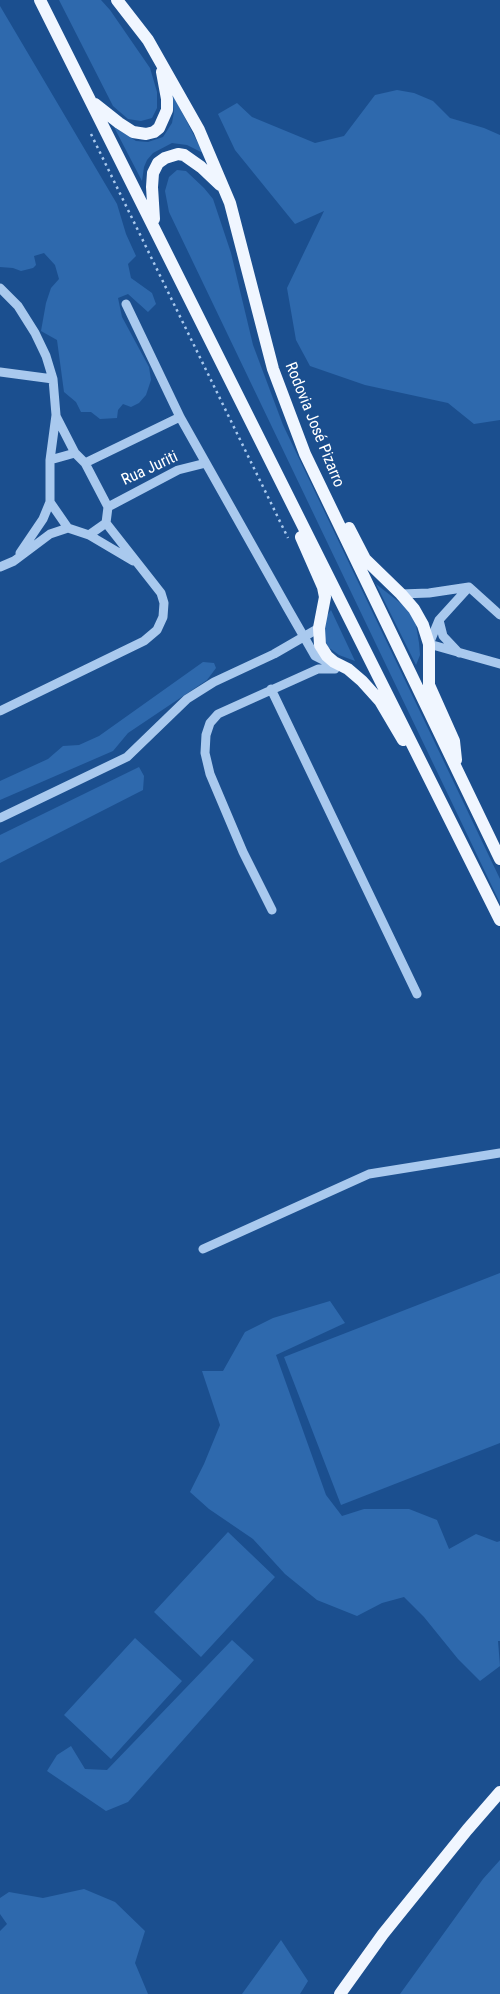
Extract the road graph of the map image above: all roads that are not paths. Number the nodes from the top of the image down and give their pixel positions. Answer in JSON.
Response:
{"nodes":[{"id":1,"x":40,"y":0,"type":"edge"},
{"id":2,"x":117,"y":0,"type":"edge"},
{"id":3,"x":159,"y":60,"type":"junction"},
{"id":4,"x":90,"y":99,"type":"junction"},
{"id":5,"x":226,"y":190,"type":"junction"},
{"id":6,"x":155,"y":227,"type":"junction"},
{"id":7,"x":0,"y":288,"type":"edge"},
{"id":8,"x":126,"y":304,"type":"dead end"},
{"id":9,"x":0,"y":372,"type":"edge"},
{"id":10,"x":53,"y":379,"type":"junction"},
{"id":11,"x":56,"y":415,"type":"junction"},
{"id":12,"x":180,"y":417,"type":"junction"},
{"id":13,"x":75,"y":453,"type":"junction"},
{"id":14,"x":50,"y":460,"type":"junction"},
{"id":15,"x":85,"y":463,"type":"junction"},
{"id":16,"x":206,"y":463,"type":"junction"},
{"id":17,"x":312,"y":468,"type":"junction"},
{"id":18,"x":282,"y":483,"type":"junction"},
{"id":19,"x":50,"y":502,"type":"junction"},
{"id":20,"x":108,"y":506,"type":"junction"},
{"id":21,"x":106,"y":523,"type":"junction"},
{"id":22,"x":68,"y":528,"type":"junction"},
{"id":23,"x":89,"y":535,"type":"junction"},
{"id":24,"x":14,"y":561,"type":"junction"},
{"id":25,"x":138,"y":564,"type":"junction"},
{"id":26,"x":0,"y":567,"type":"edge"},
{"id":27,"x":469,"y":587,"type":"junction"},
{"id":28,"x":401,"y":594,"type":"junction"},
{"id":29,"x":500,"y":615,"type":"edge"},
{"id":30,"x":439,"y":620,"type":"junction"},
{"id":31,"x":319,"y":628,"type":"junction"},
{"id":32,"x":304,"y":638,"type":"junction"},
{"id":33,"x":429,"y":644,"type":"junction"},
{"id":34,"x":459,"y":653,"type":"junction"},
{"id":35,"x":316,"y":656,"type":"junction"},
{"id":36,"x":500,"y":664,"type":"edge"},
{"id":37,"x":318,"y":669,"type":"junction"},
{"id":38,"x":348,"y":669,"type":"junction"},
{"id":39,"x":271,"y":690,"type":"junction"},
{"id":40,"x":0,"y":710,"type":"edge"},
{"id":41,"x":421,"y":762,"type":"junction"},
{"id":42,"x":458,"y":770,"type":"junction"},
{"id":43,"x":0,"y":818,"type":"edge"},
{"id":44,"x":500,"y":858,"type":"edge"},
{"id":45,"x":272,"y":910,"type":"dead end"},
{"id":46,"x":500,"y":920,"type":"edge"},
{"id":47,"x":417,"y":994,"type":"dead end"},
{"id":48,"x":500,"y":1153,"type":"edge"},
{"id":49,"x":203,"y":1249,"type":"dead end"},
{"id":50,"x":500,"y":1783,"type":"edge"},
{"id":51,"x":500,"y":1792,"type":"edge"},
{"id":52,"x":467,"y":1830,"type":"junction"},
{"id":53,"x":340,"y":1994,"type":"edge"}],
"edges":[{"from":1,"to":4,"type":"main road"},
{"from":2,"to":3,"type":"main road","name":"Rodovia José Pizarro"},
{"from":3,"to":4,"type":"main road"},
{"from":3,"to":5,"type":"main road","name":"Rodovia José Pizarro"},
{"from":4,"to":6,"type":"main road"},
{"from":5,"to":6,"type":"main road"},
{"from":5,"to":17,"type":"main road","name":"Rodovia José Pizarro"},
{"from":6,"to":18,"type":"main road"},
{"from":7,"to":10,"type":"street"},
{"from":8,"to":12,"type":"street"},
{"from":9,"to":10,"type":"street"},
{"from":10,"to":11,"type":"street"},
{"from":11,"to":13,"type":"street"},
{"from":11,"to":14,"type":"street"},
{"from":12,"to":15,"type":"street","name":"Rua Juriti"},
{"from":12,"to":16,"type":"street"},
{"from":13,"to":14,"type":"street"},
{"from":13,"to":15,"type":"street"},
{"from":14,"to":19,"type":"street"},
{"from":15,"to":20,"type":"street"},
{"from":16,"to":20,"type":"street","name":"Rua Juriti"},
{"from":16,"to":32,"type":"street"},
{"from":17,"to":28,"type":"main road"},
{"from":17,"to":42,"type":"main road","name":"Rodovia José Pizarro"},
{"from":18,"to":31,"type":"main road"},
{"from":18,"to":41,"type":"main road"},
{"from":19,"to":22,"type":"street"},
{"from":19,"to":24,"type":"street"},
{"from":20,"to":21,"type":"street"},
{"from":21,"to":23,"type":"street"},
{"from":21,"to":25,"type":"street"},
{"from":22,"to":23,"type":"street"},
{"from":22,"to":24,"type":"street"},
{"from":23,"to":25,"type":"street"},
{"from":24,"to":26,"type":"street"},
{"from":25,"to":40,"type":"street"},
{"from":27,"to":28,"type":"street"},
{"from":27,"to":29,"type":"street"},
{"from":27,"to":30,"type":"street"},
{"from":28,"to":33,"type":"main road"},
{"from":30,"to":33,"type":"street"},
{"from":30,"to":34,"type":"street"},
{"from":31,"to":32,"type":"street"},
{"from":31,"to":35,"type":"street"},
{"from":31,"to":38,"type":"main road"},
{"from":32,"to":35,"type":"street"},
{"from":32,"to":43,"type":"street"},
{"from":33,"to":34,"type":"street"},
{"from":33,"to":42,"type":"main road"},
{"from":34,"to":36,"type":"street"},
{"from":35,"to":37,"type":"street"},
{"from":35,"to":38,"type":"street"},
{"from":37,"to":38,"type":"street"},
{"from":37,"to":39,"type":"street"},
{"from":38,"to":41,"type":"main road"},
{"from":39,"to":45,"type":"street"},
{"from":39,"to":47,"type":"street"},
{"from":41,"to":46,"type":"main road"},
{"from":42,"to":44,"type":"main road","name":"Rodovia José Pizarro"},
{"from":48,"to":49,"type":"street"},
{"from":50,"to":52,"type":"main road"},
{"from":51,"to":52,"type":"main road"},
{"from":52,"to":53,"type":"main road"}]}
